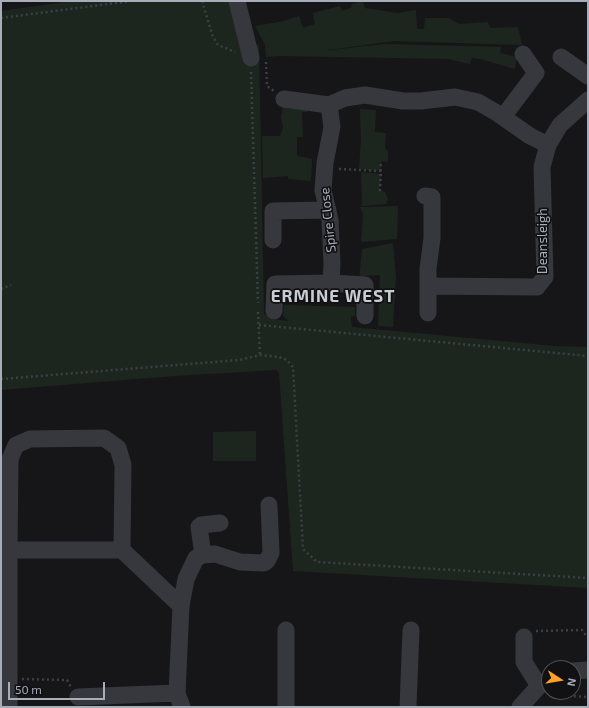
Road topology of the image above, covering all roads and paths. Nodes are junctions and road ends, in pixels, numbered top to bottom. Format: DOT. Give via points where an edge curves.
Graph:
graph roads {
  1 [pos="131,1"];
  2 [pos="202,1"];
  3 [pos="237,1"];
  4 [pos="1,18"];
  5 [pos="523,54"];
  6 [pos="560,57"];
  7 [pos="251,58"];
  8 [pos="588,76"];
  9 [pos="284,100"];
  10 [pos="588,100"];
  11 [pos="329,105"];
  12 [pos="503,117"];
  13 [pos="548,145"];
  14 [pos="381,161"];
  15 [pos="325,168"];
  16 [pos="431,197"];
  17 [pos="328,210"];
  18 [pos="273,240"];
  19 [pos="331,283"];
  20 [pos="11,285"];
  21 [pos="428,286"];
  22 [pos="1,289"];
  23 [pos="274,311"];
  24 [pos="428,313"];
  25 [pos="365,316"];
  26 [pos="259,325"];
  27 [pos="260,355"];
  28 [pos="588,356"];
  29 [pos="1,379"];
  30 [pos="269,505"];
  31 [pos="220,523"];
  32 [pos="9,550"];
  33 [pos="122,550"];
  34 [pos="200,557"];
  35 [pos="588,578"];
  36 [pos="181,606"];
  37 [pos="286,630"];
  38 [pos="411,630"];
  39 [pos="524,637"];
  40 [pos="588,638"];
  41 [pos="541,680"];
  42 [pos="541,686"];
  43 [pos="7,694"];
  44 [pos="78,697"];
  45 [pos="180,700"];
  46 [pos="286,707"];
  47 [pos="408,707"];
  48 [pos="520,707"];
  1 -- 4 [label="path"];
  2 -- 7 [label="path" via="218,45"];
  3 -- 7 [label="street"];
  5 -- 12 [label="street" via="536,73"];
  6 -- 8 [label="street"];
  7 -- 9 [label="path" via="266,62 267,86"];
  7 -- 26 [label="path"];
  9 -- 11 [label="street"];
  10 -- 13 [label="street, Deansleigh" via="560,125"];
  11 -- 12 [label="street" via="345,98 365,95 403,101 455,97 478,102"];
  11 -- 15 [label="street, Spire Close" via="332,127"];
  12 -- 13 [label="street"];
  13 -- 21 [label="street, Deansleigh" via="542,167 546,277 537,287"];
  14 -- 15 [label="path" via="381,168 381,176 380,190 381,171 374,171 367,171"];
  15 -- 17 [label="street, Spire Close" via="323,190"];
  16 -- 21 [label="street" via="432,238"];
  17 -- 18 [label="street" via="273,211"];
  17 -- 19 [label="street, Spire Close"];
  19 -- 23 [label="street" via="275,284"];
  19 -- 25 [label="street" via="365,285"];
  20 -- 22 [label="path"];
  21 -- 24 [label="street"];
  26 -- 27 [label="path"];
  26 -- 28 [label="path"];
  27 -- 29 [label="path" via="239,360"];
  27 -- 35 [label="path" via="287,360 293,368 303,549 317,562"];
  30 -- 34 [label="street" via="271,553 267,561 240,562 215,554"];
  31 -- 34 [label="street" via="201,524 199,527"];
  32 -- 33 [label="street"];
  32 -- 33 [label="street" via="10,459 16,445 30,440 104,438 118,448 123,465"];
  32 -- 43 [label="street"];
  33 -- 36 [label="street"];
  34 -- 36 [label="street" via="186,579"];
  36 -- 45 [label="street"];
  37 -- 46 [label="street"];
  38 -- 47 [label="street"];
  39 -- 40 [label="path" via="526,631 582,630"];
  39 -- 41 [label="street" via="524,662"];
  42 -- 48 [label="street"];
  43 -- 44 [label="path" via="67,680"];
  44 -- 45 [label="street"];
}
